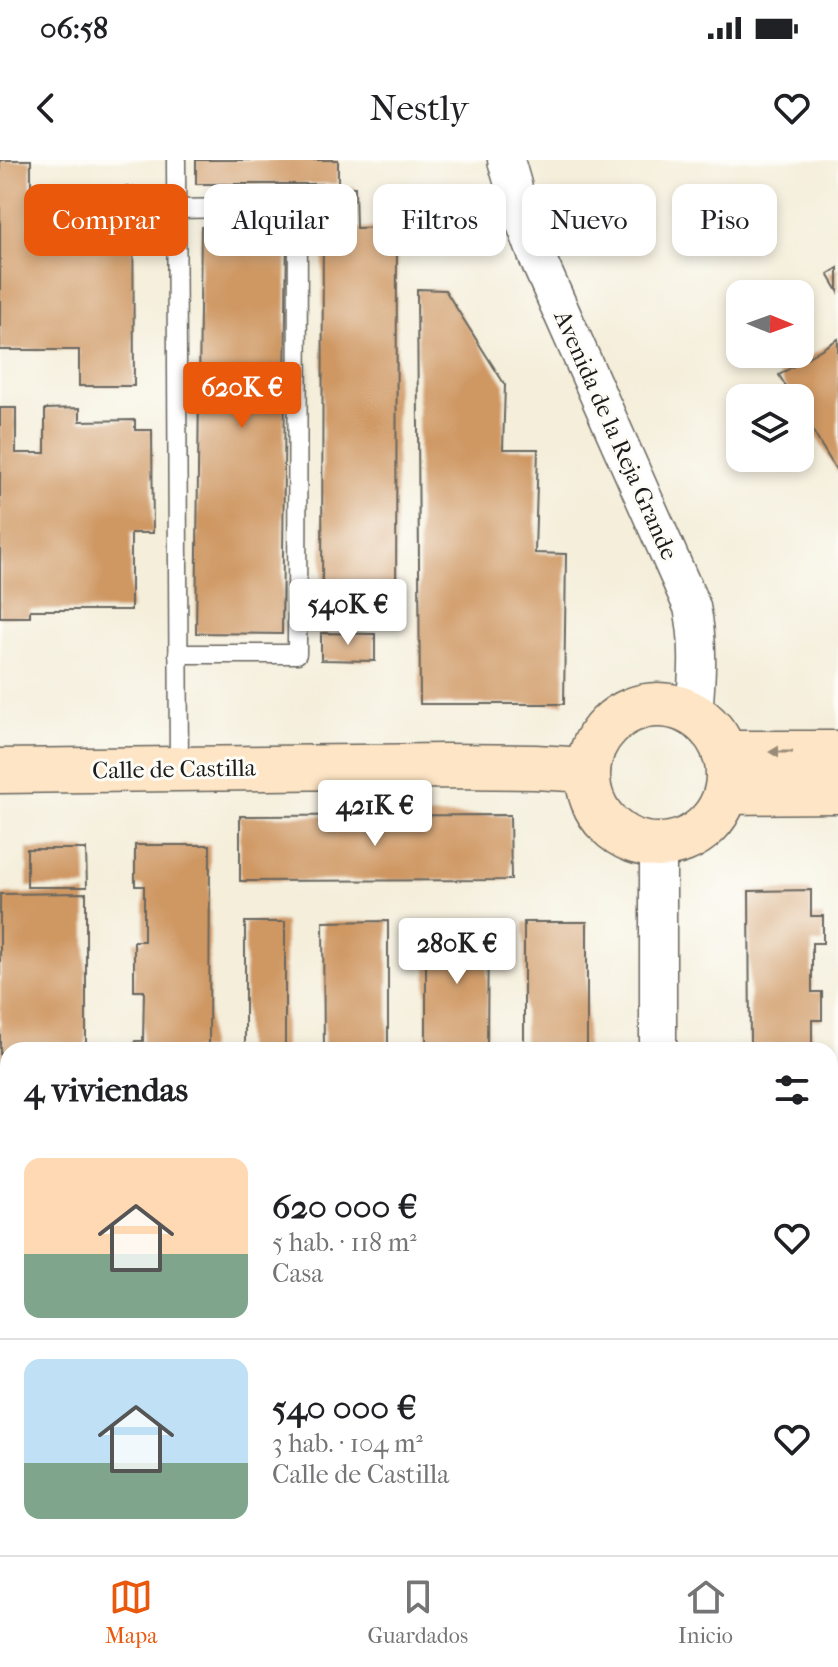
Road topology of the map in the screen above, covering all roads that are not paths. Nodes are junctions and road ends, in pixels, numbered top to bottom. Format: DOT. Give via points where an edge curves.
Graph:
graph roads {
  1 [pos="176,160"];
  2 [pos="506,160"];
  3 [pos="176,184"];
  4 [pos="188,209"];
  5 [pos="176,256"];
  6 [pos="178,654"];
  7 [pos="694,715"];
  8 [pos="838,753"];
  9 [pos="179,768"];
  10 [pos="588,770"];
  11 [pos="0,771"];
  12 [pos="726,772"];
  13 [pos="838,791"];
  14 [pos="658,846"];
  15 [pos="658,1042"];
  1 -- 3 [label="lane"];
  2 -- 7 [label="street, Avenida de la Reja Grande" via="537,257 692,607 699,659"];
  4 -- 6 [label="lane" via="298,207 297,654"];
  5 -- 6 [label="lane"];
  6 -- 9 [label="lane"];
  7 -- 10 [label="street" via="674,706 632,709 598,738"];
  7 -- 12 [label="street" via="711,728"];
  8 -- 12 [label="street, one-way"];
  9 -- 10 [label="street, Calle de Castilla"];
  9 -- 11 [label="street, Calle de Castilla"];
  10 -- 14 [label="street" via="589,789 602,819 630,840"];
  12 -- 13 [label="street"];
  12 -- 14 [label="street" via="718,814 705,829 688,840"];
  14 -- 15 [label="street"];
}
